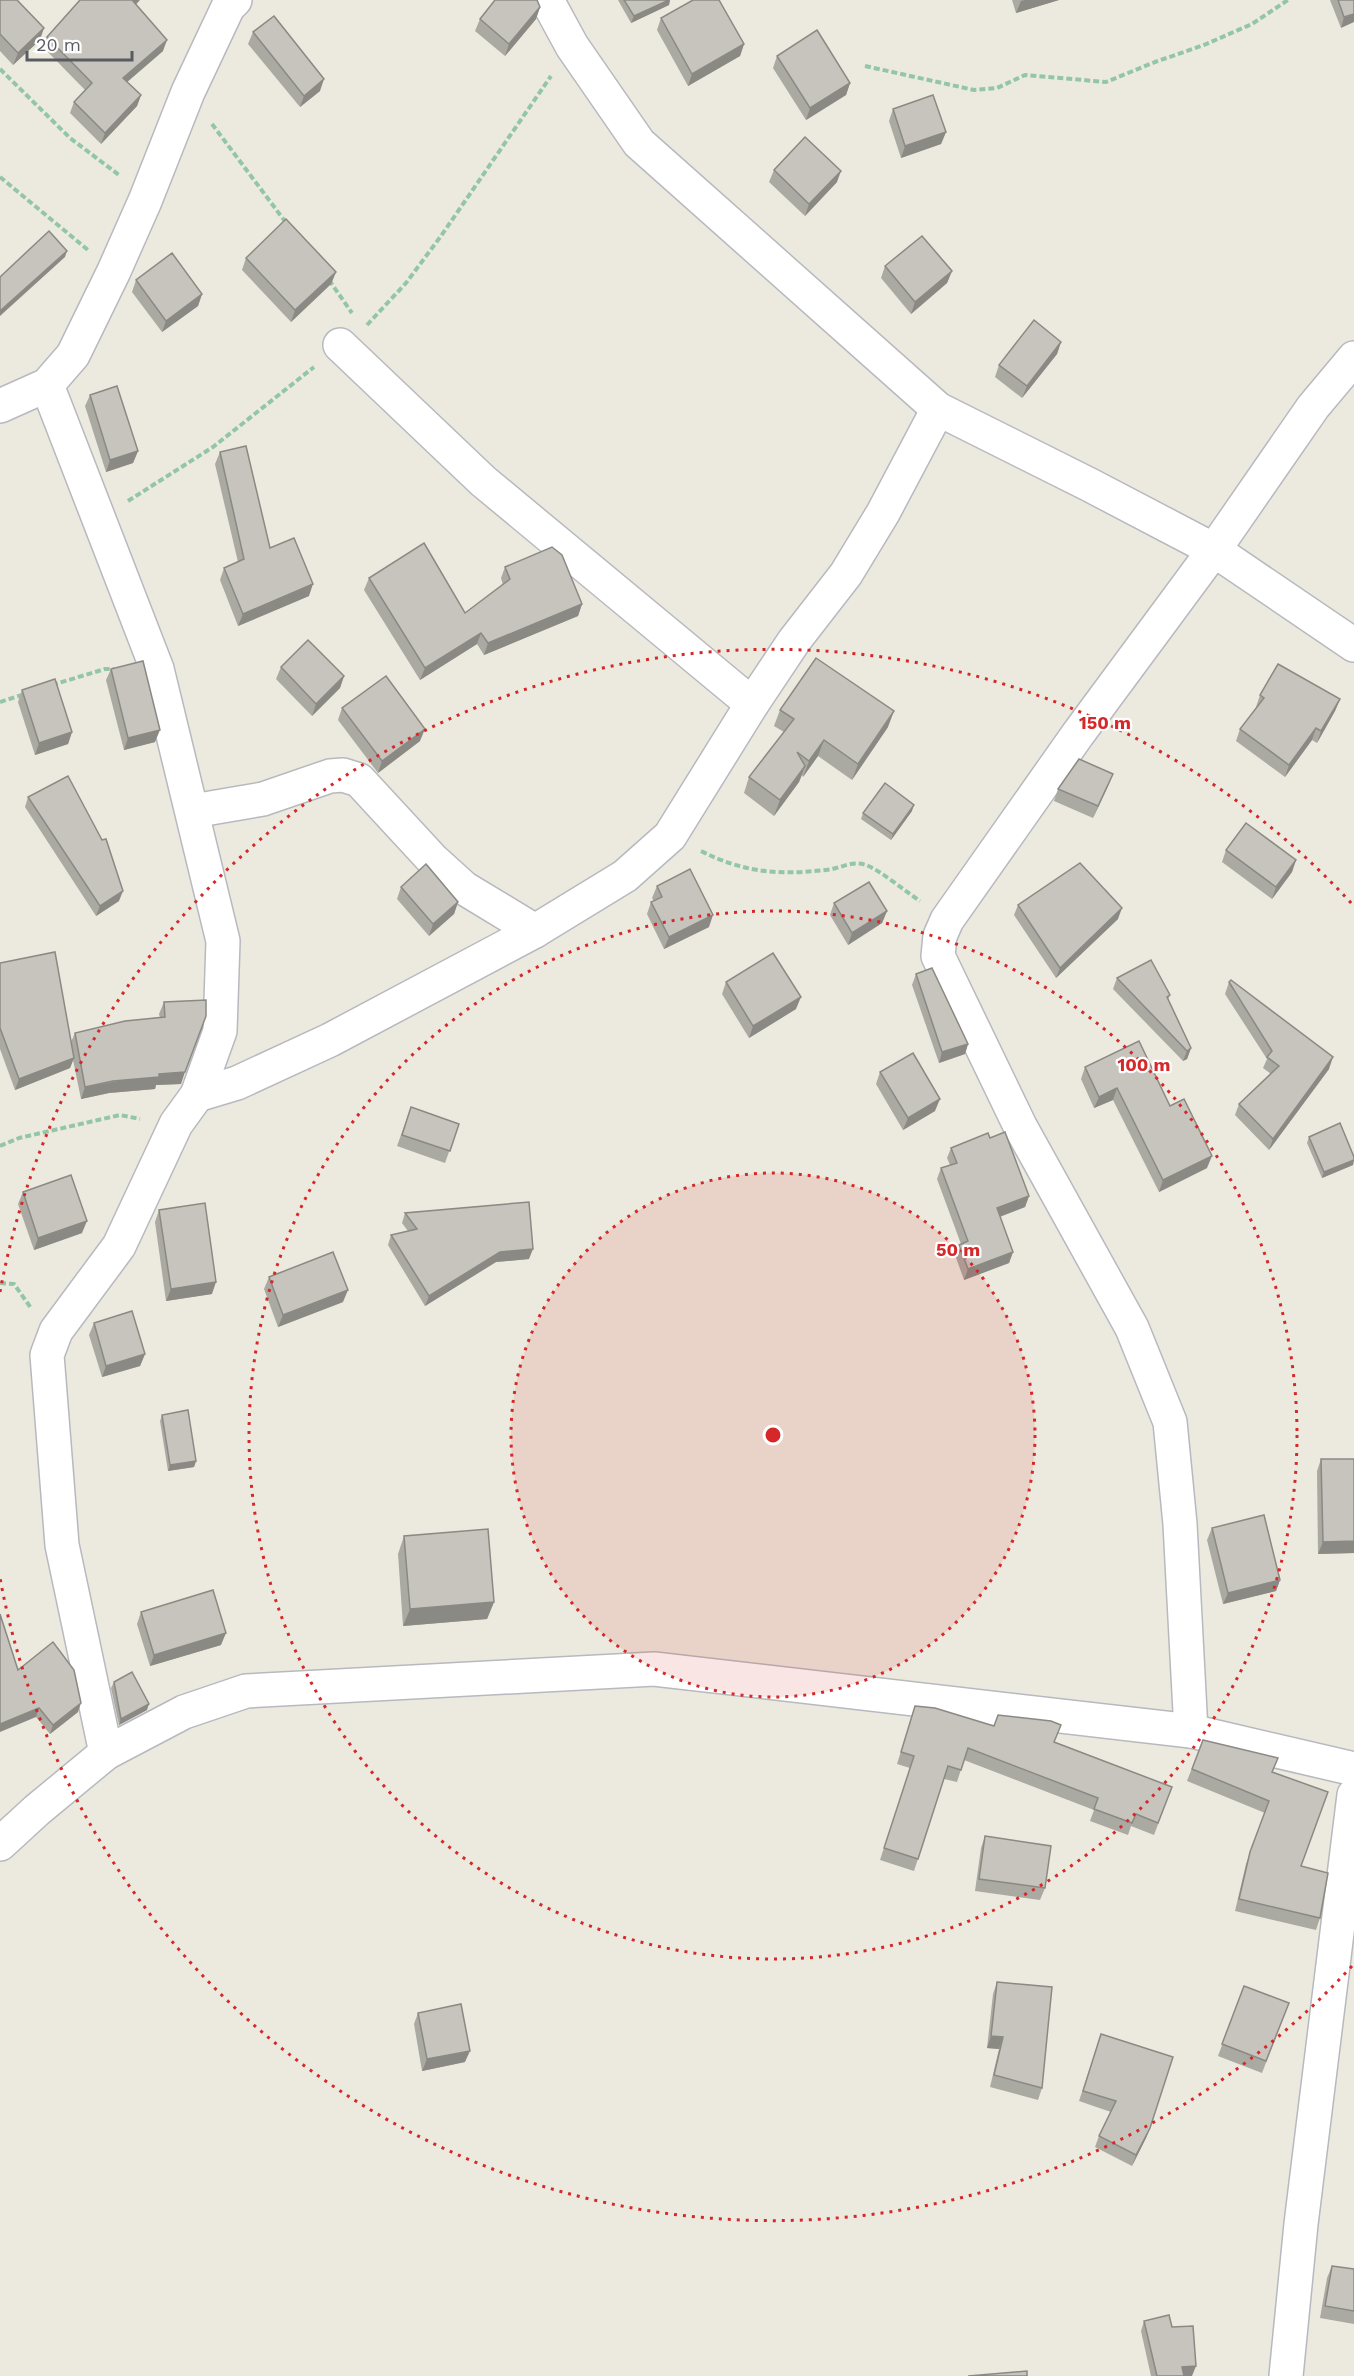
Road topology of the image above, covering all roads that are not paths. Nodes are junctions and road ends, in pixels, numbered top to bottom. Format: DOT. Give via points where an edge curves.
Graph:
graph roads {
  1 [pos="235,0"];
  2 [pos="547,0"];
  3 [pos="352,337"];
  4 [pos="1354,358"];
  5 [pos="47,385"];
  6 [pos="0,406"];
  7 [pos="938,409"];
  8 [pos="1214,550"];
  9 [pos="1354,645"];
  10 [pos="752,704"];
  11 [pos="193,812"];
  12 [pos="535,931"];
  13 [pos="197,1095"];
  14 [pos="1191,1731"];
  15 [pos="106,1753"];
  16 [pos="1354,1769"];
  17 [pos="1354,1795"];
  18 [pos="0,1844"];
  19 [pos="1286,2376"];
  1 -- 5 [label="street" via="228,7 188,92 150,190 73,355"];
  2 -- 7 [label="street" via="572,46 639,142"];
  3 -- 10 [label="street" via="483,481"];
  4 -- 8 [label="street" via="1312,407"];
  5 -- 6 [label="street"];
  5 -- 11 [label="street" via="157,669"];
  7 -- 8 [label="street"];
  7 -- 10 [label="street" via="846,574"];
  8 -- 9 [label="street"];
  8 -- 14 [label="street" via="947,920 938,956 1020,1126 1132,1328 1170,1422 1180,1524"];
  10 -- 12 [label="street" via="670,836 625,876"];
  11 -- 12 [label="street" via="263,799 330,776 359,780 432,860 464,888"];
  11 -- 13 [label="street" via="224,941 220,1031"];
  12 -- 13 [label="street" via="330,1040 237,1083"];
  13 -- 15 [label="street" via="176,1124 119,1246 56,1331 47,1355 62,1545"];
  14 -- 15 [label="street" via="654,1669 246,1691 184,1712"];
  14 -- 16 [label="street"];
  15 -- 18 [label="street"];
  17 -- 19 [label="street"];
}
